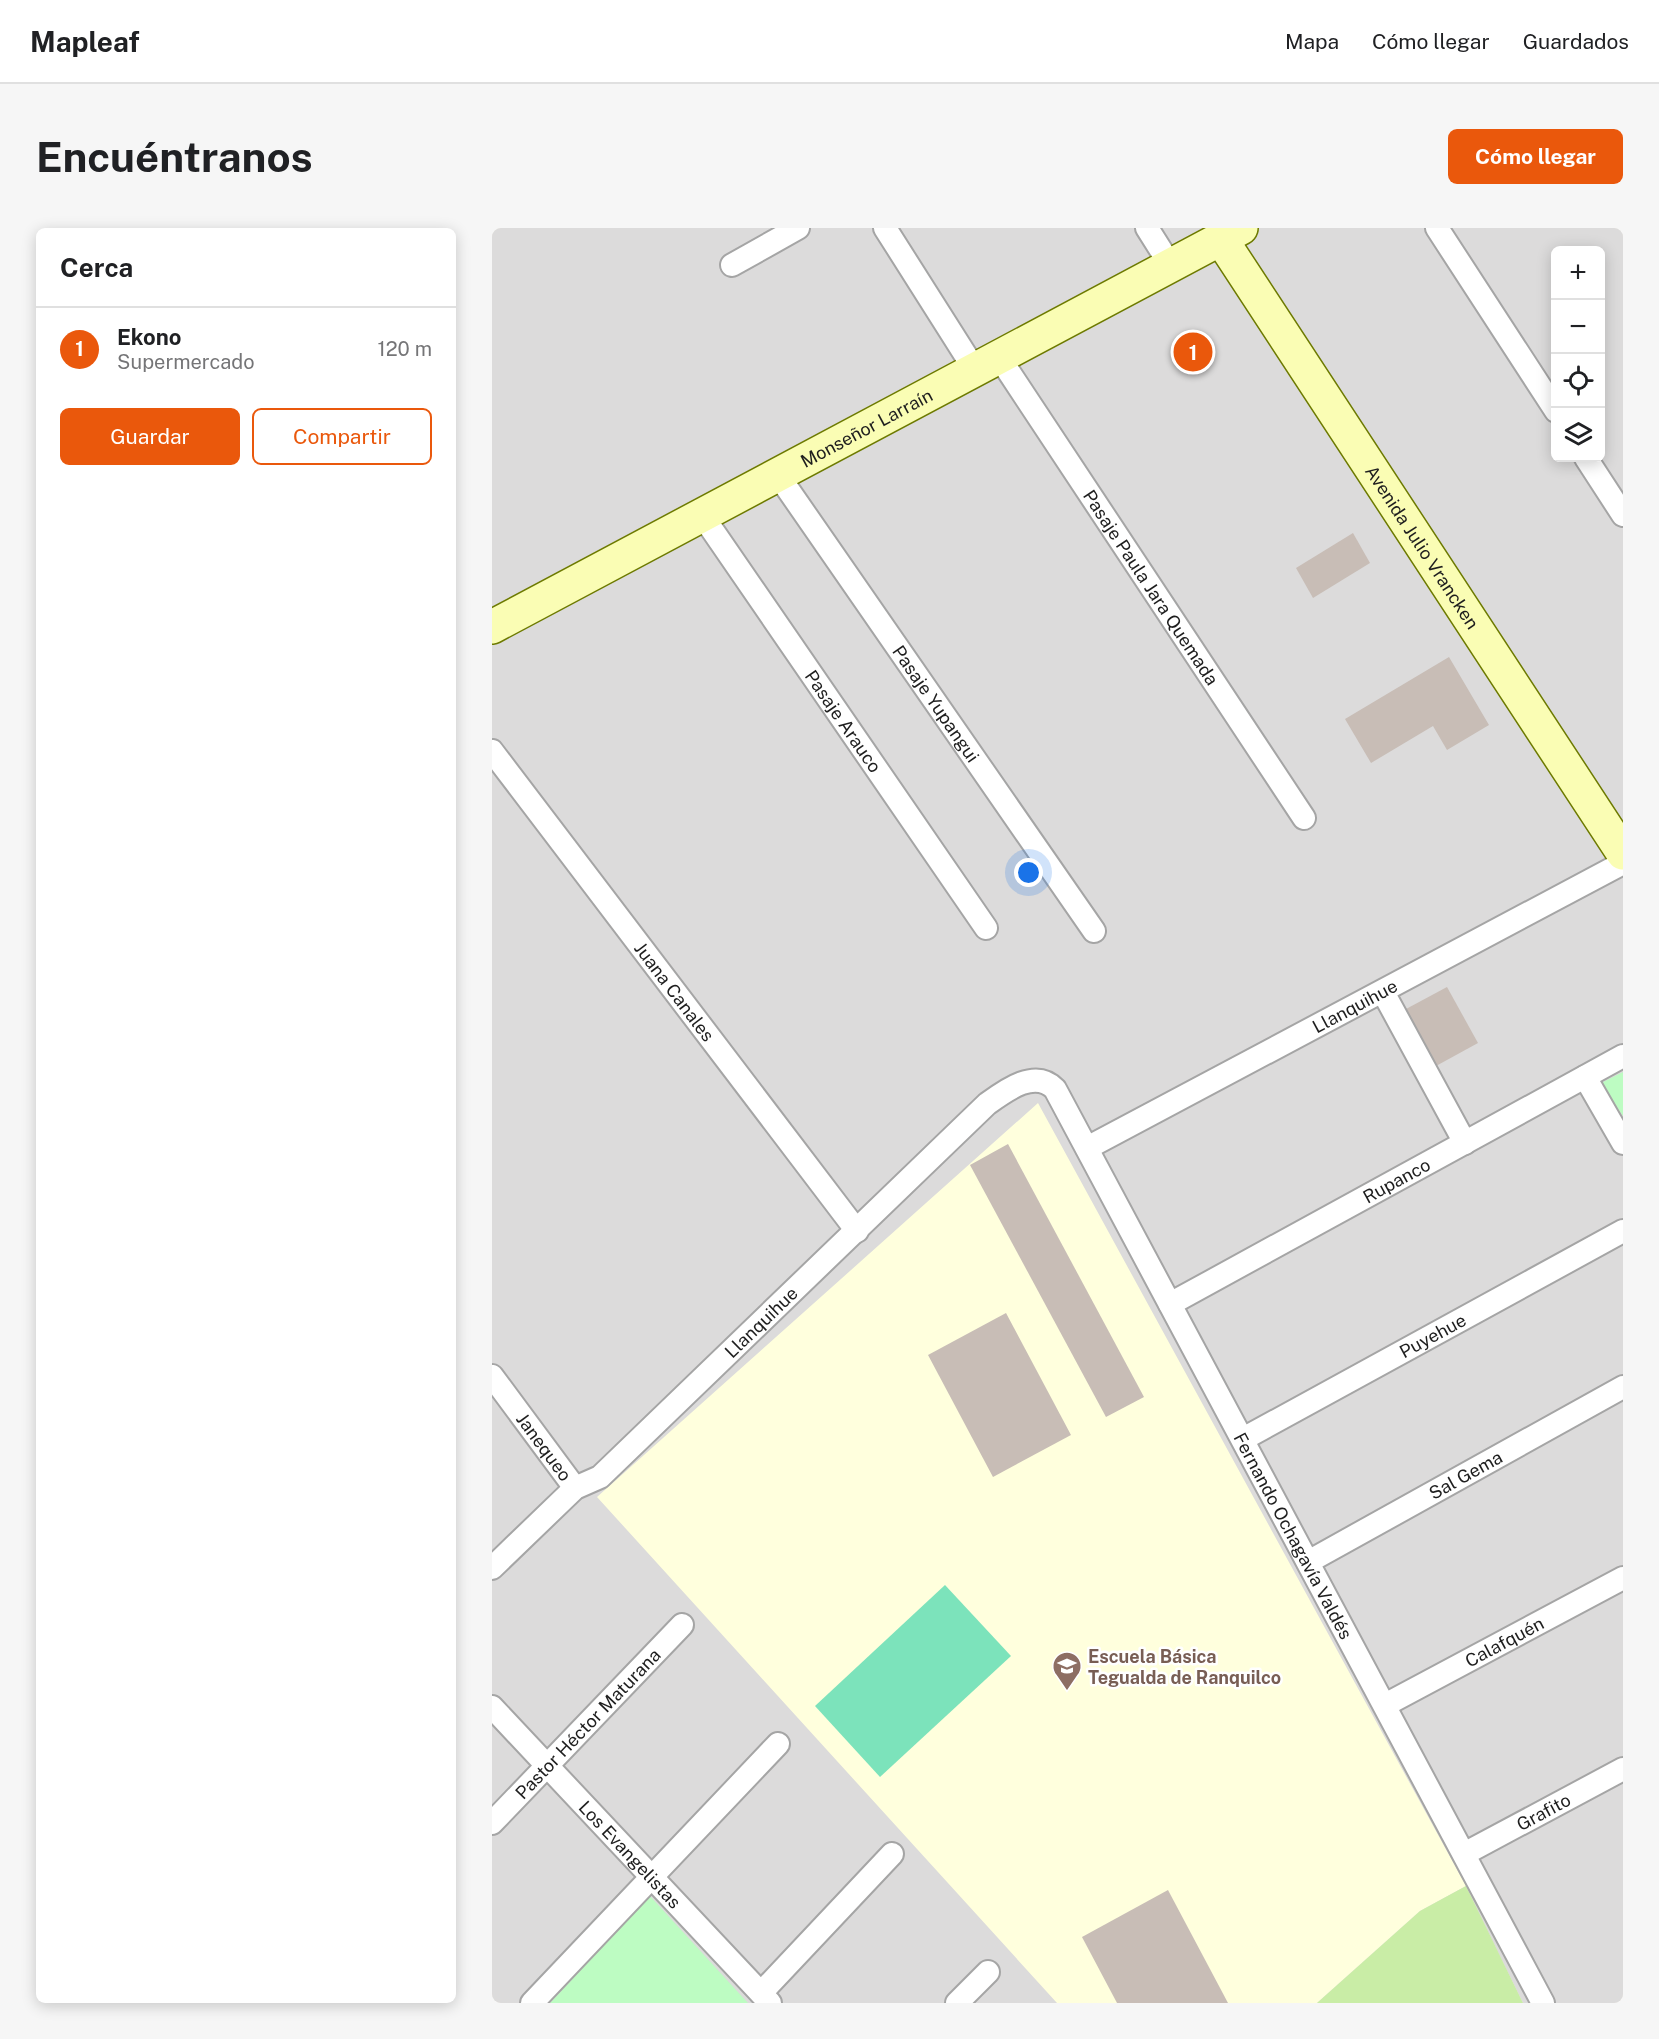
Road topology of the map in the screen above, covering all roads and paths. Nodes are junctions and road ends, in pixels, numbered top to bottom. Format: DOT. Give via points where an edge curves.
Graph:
graph roads {
  1 [pos="798,228"];
  2 [pos="885,228"];
  3 [pos="1147,228"];
  4 [pos="1437,228"];
  5 [pos="1231,233"];
  6 [pos="732,265"];
  7 [pos="1171,266"];
  8 [pos="987,364"];
  9 [pos="1554,408"];
  10 [pos="1589,462"];
  11 [pos="778,475"];
  12 [pos="702,515"];
  13 [pos="1623,515"];
  14 [pos="492,627"];
  15 [pos="492,751"];
  16 [pos="1304,818"];
  17 [pos="1623,853"];
  18 [pos="1623,863"];
  19 [pos="986,928"];
  20 [pos="1094,931"];
  21 [pos="1383,992"];
  22 [pos="1623,1056"];
  23 [pos="1585,1077"];
  24 [pos="1034,1080"];
  25 [pos="1465,1143"];
  26 [pos="1623,1143"];
  27 [pos="1087,1148"];
  28 [pos="857,1231"];
  29 [pos="1623,1231"];
  30 [pos="1170,1304"];
  31 [pos="492,1376"];
  32 [pos="1623,1387"];
  33 [pos="1243,1439"];
  34 [pos="575,1488"];
  35 [pos="1308,1562"];
  36 [pos="492,1568"];
  37 [pos="1623,1578"];
  38 [pos="682,1625"];
  39 [pos="1385,1705"];
  40 [pos="492,1707"];
  41 [pos="778,1744"];
  42 [pos="547,1766"];
  43 [pos="1623,1769"];
  44 [pos="492,1823"];
  45 [pos="892,1854"];
  46 [pos="1464,1854"];
  47 [pos="652,1877"];
  48 [pos="988,1972"];
  49 [pos="765,1998"];
  50 [pos="532,2003"];
  51 [pos="957,2003"];
  52 [pos="1543,2003"];
  1 -- 6 [label="street"];
  2 -- 8 [label="street, Pasaje Paula Jara Quemada"];
  3 -- 7 [label="street"];
  4 -- 9 [label="street"];
  5 -- 7 [label="street, Monseñor Larraín"];
  5 -- 17 [label="street, Avenida Julio Vrancken"];
  7 -- 8 [label="street, Monseñor Larraín"];
  8 -- 11 [label="street, Monseñor Larraín"];
  8 -- 16 [label="street, Pasaje Paula Jara Quemada"];
  10 -- 13 [label="street"];
  11 -- 12 [label="street, Monseñor Larraín"];
  11 -- 20 [label="street, Pasaje Yupangui"];
  12 -- 14 [label="street, Monseñor Larraín"];
  12 -- 19 [label="street, Pasaje Arauco"];
  15 -- 28 [label="street, Juana Canales"];
  18 -- 21 [label="street, Llanquihue"];
  21 -- 25 [label="street"];
  21 -- 27 [label="street, Llanquihue"];
  22 -- 23 [label="street, Rupanco"];
  23 -- 25 [label="street, Rupanco"];
  23 -- 26 [label="street"];
  24 -- 27 [label="street, Fernando Ochagavía Valdés" via="1046,1081 1055,1089"];
  24 -- 28 [label="street, Llanquihue" via="987,1104"];
  25 -- 30 [label="street, Rupanco"];
  27 -- 30 [label="street, Fernando Ochagavía Valdés"];
  28 -- 34 [label="street, Llanquihue" via="600,1477"];
  29 -- 33 [label="street, Puyehue"];
  30 -- 33 [label="street, Fernando Ochagavía Valdés"];
  31 -- 34 [label="street, Janequeo"];
  32 -- 35 [label="street, Sal Gema"];
  33 -- 35 [label="street, Fernando Ochagavía Valdés"];
  34 -- 36 [label="street, Llanquihue"];
  35 -- 39 [label="street, Fernando Ochagavía Valdés"];
  37 -- 39 [label="street, Calafquén"];
  38 -- 42 [label="street, Pastor Héctor Maturana"];
  39 -- 46 [label="street, Fernando Ochagavía Valdés"];
  40 -- 42 [label="street, Los Evangelistas"];
  41 -- 47 [label="street"];
  42 -- 44 [label="street, Pastor Héctor Maturana"];
  42 -- 47 [label="street, Los Evangelistas"];
  43 -- 46 [label="street, Grafito"];
  45 -- 49 [label="street"];
  46 -- 52 [label="street, Fernando Ochagavía Valdés"];
  47 -- 49 [label="street, Los Evangelistas"];
  47 -- 50 [label="street"];
  48 -- 51 [label="street"];
}
